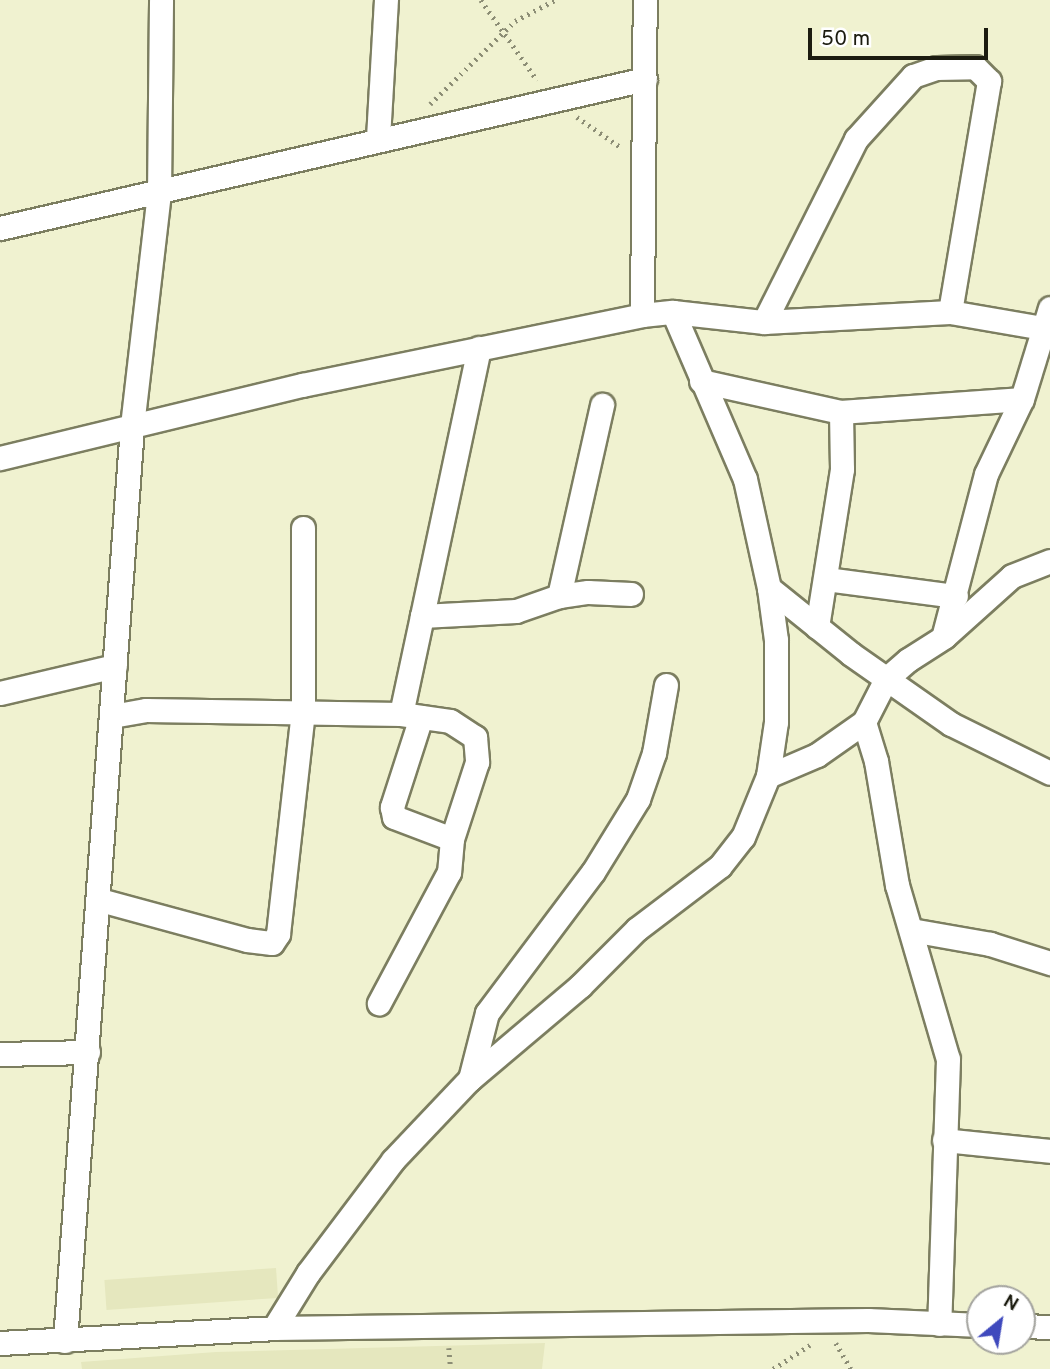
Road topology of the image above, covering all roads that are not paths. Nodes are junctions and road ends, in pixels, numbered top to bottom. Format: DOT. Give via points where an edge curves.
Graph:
graph roads {
  1 [pos="161,0"];
  2 [pos="386,0"];
  3 [pos="645,0"];
  4 [pos="645,79"];
  5 [pos="378,138"];
  6 [pos="159,194"];
  7 [pos="0,228"];
  8 [pos="673,312"];
  9 [pos="950,312"];
  10 [pos="642,315"];
  11 [pos="1046,318"];
  12 [pos="764,322"];
  13 [pos="479,348"];
  14 [pos="701,381"];
  15 [pos="1022,399"];
  16 [pos="603,405"];
  17 [pos="841,412"];
  18 [pos="132,426"];
  19 [pos="0,458"];
  20 [pos="303,528"];
  21 [pos="1050,561"];
  22 [pos="826,579"];
  23 [pos="769,588"];
  24 [pos="631,594"];
  25 [pos="559,596"];
  26 [pos="956,596"];
  27 [pos="422,616"];
  28 [pos="817,626"];
  29 [pos="944,637"];
  30 [pos="116,666"];
  31 [pos="886,679"];
  32 [pos="666,685"];
  33 [pos="0,693"];
  34 [pos="303,712"];
  35 [pos="411,715"];
  36 [pos="112,716"];
  37 [pos="864,722"];
  38 [pos="1050,773"];
  39 [pos="768,776"];
  40 [pos="452,839"];
  41 [pos="100,900"];
  42 [pos="911,930"];
  43 [pos="1050,963"];
  44 [pos="379,1003"];
  45 [pos="88,1052"];
  46 [pos="0,1054"];
  47 [pos="470,1079"];
  48 [pos="944,1140"];
  49 [pos="1050,1151"];
  50 [pos="939,1324"];
  51 [pos="966,1325"];
  52 [pos="274,1328"];
  53 [pos="65,1341"];
  54 [pos="0,1343"];
  1 -- 6 [label="street"];
  2 -- 5 [label="street"];
  3 -- 4 [label="street"];
  4 -- 5 [label="street"];
  4 -- 10 [label="street"];
  5 -- 6 [label="street"];
  6 -- 7 [label="street"];
  6 -- 18 [label="street"];
  8 -- 10 [label="street"];
  8 -- 12 [label="street"];
  8 -- 14 [label="street"];
  9 -- 11 [label="street"];
  9 -- 12 [label="street"];
  9 -- 12 [label="street" via="989,81 975,67 936,68 914,76 856,139"];
  10 -- 13 [label="street"];
  11 -- 15 [label="street"];
  13 -- 18 [label="street"];
  13 -- 27 [label="street"];
  14 -- 17 [label="street"];
  14 -- 23 [label="street" via="746,479"];
  15 -- 17 [label="street"];
  15 -- 26 [label="street" via="986,474"];
  16 -- 25 [label="street"];
  17 -- 22 [label="street" via="842,469"];
  18 -- 19 [label="street"];
  18 -- 30 [label="street"];
  20 -- 34 [label="street"];
  21 -- 29 [label="street" via="1012,576"];
  22 -- 26 [label="street"];
  22 -- 28 [label="street"];
  23 -- 28 [label="street"];
  23 -- 39 [label="street" via="776,640 776,722"];
  24 -- 25 [label="street"];
  25 -- 27 [label="street" via="516,611"];
  26 -- 29 [label="street"];
  27 -- 35 [label="street"];
  28 -- 31 [label="street"];
  29 -- 31 [label="street"];
  30 -- 33 [label="street"];
  30 -- 36 [label="street"];
  31 -- 37 [label="street"];
  31 -- 38 [label="street" via="951,724"];
  32 -- 47 [label="street" via="654,753 638,799 593,872 487,1013"];
  34 -- 35 [label="street"];
  34 -- 36 [label="street" via="146,710"];
  34 -- 41 [label="street" via="278,934 272,943"];
  35 -- 40 [label="street" via="394,817"];
  35 -- 40 [label="street" via="450,721 475,737 477,762"];
  36 -- 41 [label="street"];
  37 -- 39 [label="street" via="817,755"];
  37 -- 42 [label="street" via="876,761 885,832"];
  39 -- 47 [label="street" via="743,837 720,866 636,929 580,986"];
  40 -- 44 [label="street" via="449,872"];
  41 -- 45 [label="street"];
  42 -- 43 [label="street" via="990,944"];
  42 -- 48 [label="street" via="948,1059"];
  45 -- 46 [label="street"];
  45 -- 53 [label="street"];
  47 -- 52 [label="street" via="393,1160 315,1263"];
  48 -- 49 [label="street"];
  48 -- 50 [label="street"];
  50 -- 51 [label="street"];
  50 -- 52 [label="street" via="868,1320"];
  52 -- 53 [label="street"];
  53 -- 54 [label="street"];
}
